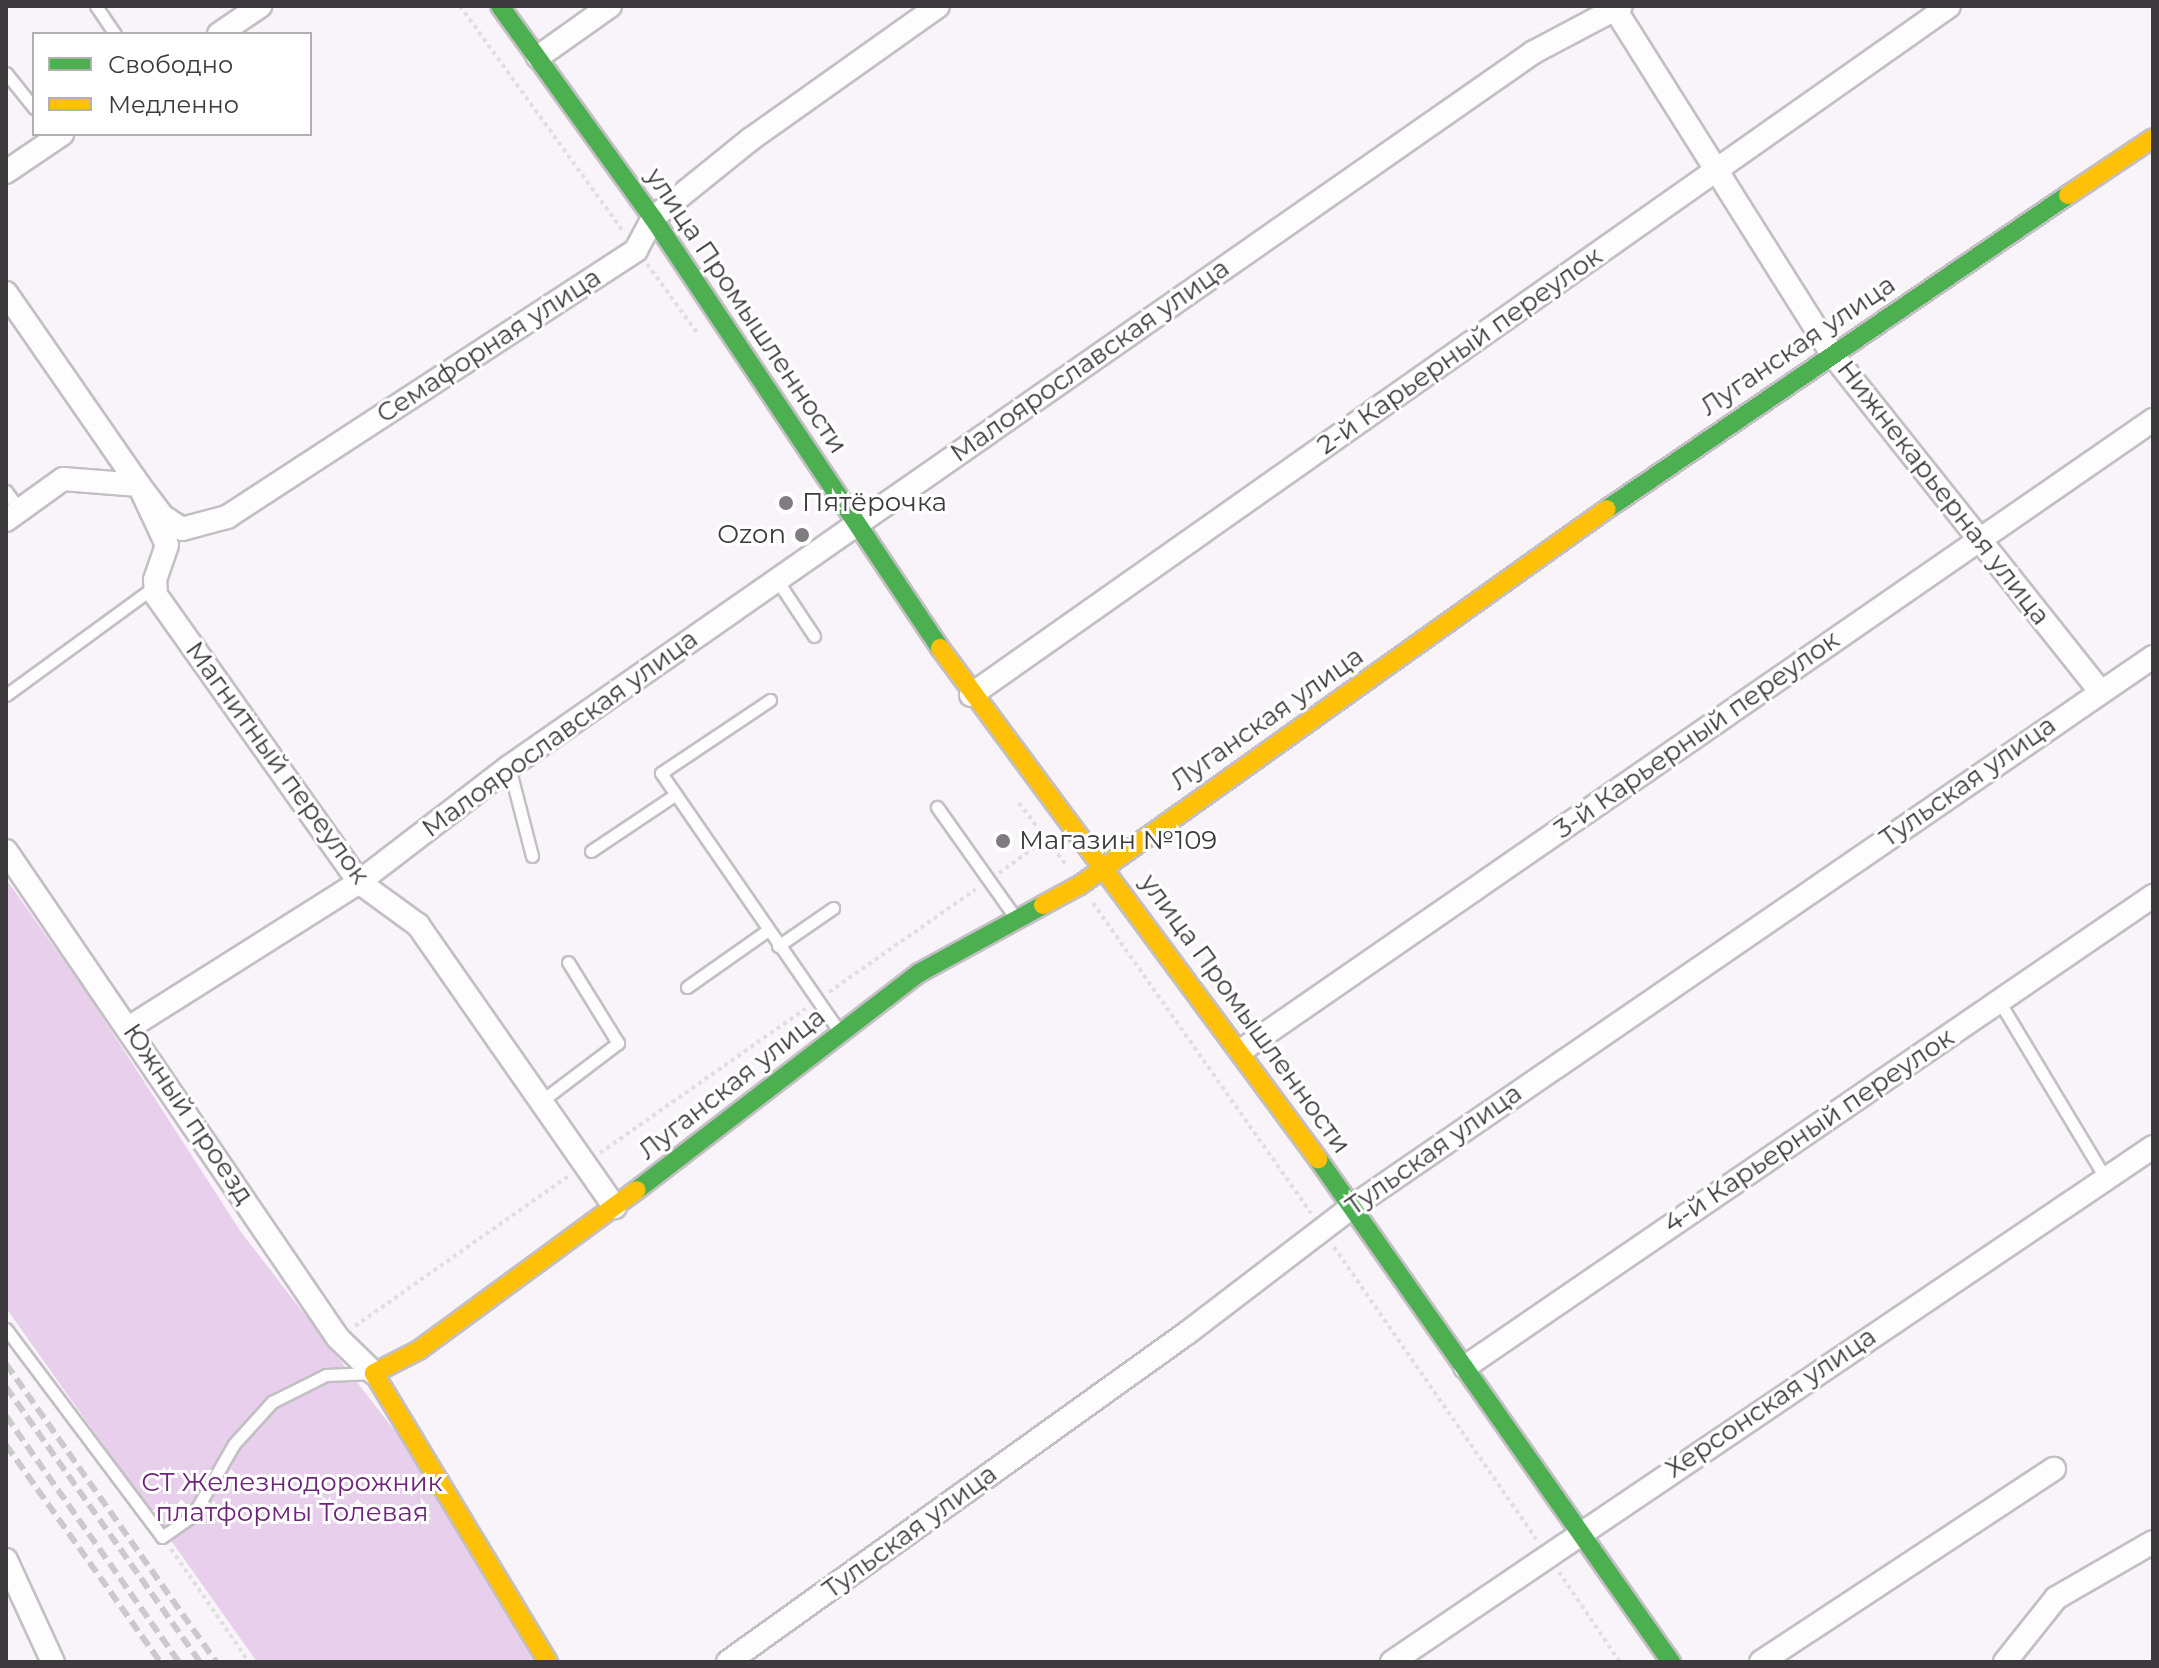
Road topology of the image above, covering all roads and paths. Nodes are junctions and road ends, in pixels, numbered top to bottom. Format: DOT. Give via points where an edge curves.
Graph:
graph roads {
  1 [pos="96,6"];
  2 [pos="260,6"];
  3 [pos="460,6"];
  4 [pos="500,6"];
  5 [pos="610,6"];
  6 [pos="938,6"];
  7 [pos="1949,6"];
  8 [pos="1617,7"];
  9 [pos="114,32"];
  10 [pos="222,32"];
  11 [pos="538,57"];
  12 [pos="6,73"];
  13 [pos="32,106"];
  14 [pos="56,136"];
  15 [pos="2153,138"];
  16 [pos="1717,170"];
  17 [pos="6,172"];
  18 [pos="653,218"];
  19 [pos="636,250"];
  20 [pos="6,293"];
  21 [pos="12,319"];
  22 [pos="702,340"];
  23 [pos="1832,354"];
  24 [pos="2153,420"];
  25 [pos="139,485"];
  26 [pos="6,491"];
  27 [pos="13,515"];
  28 [pos="857,523"];
  29 [pos="1980,540"];
  30 [pos="777,580"];
  31 [pos="154,587"];
  32 [pos="814,636"];
  33 [pos="2153,657"];
  34 [pos="2100,691"];
  35 [pos="6,695"];
  36 [pos="971,695"];
  37 [pos="770,700"];
  38 [pos="509,767"];
  39 [pos="676,794"];
  40 [pos="1012,794"];
  41 [pos="937,807"];
  42 [pos="1046,839"];
  43 [pos="6,851"];
  44 [pos="591,851"];
  45 [pos="532,856"];
  46 [pos="1105,867"];
  47 [pos="989,880"];
  48 [pos="359,882"];
  49 [pos="1080,885"];
  50 [pos="2153,896"];
  51 [pos="833,908"];
  52 [pos="1017,920"];
  53 [pos="768,930"];
  54 [pos="778,946"];
  55 [pos="568,962"];
  56 [pos="687,987"];
  57 [pos="816,1001"];
  58 [pos="1999,1001"];
  59 [pos="130,1027"];
  60 [pos="840,1033"];
  61 [pos="1242,1050"];
  62 [pos="544,1099"];
  63 [pos="2153,1147"];
  64 [pos="586,1163"];
  65 [pos="2106,1179"];
  66 [pos="615,1207"];
  67 [pos="1352,1207"];
  68 [pos="1322,1229"];
  69 [pos="6,1329"];
  70 [pos="338,1338"];
  71 [pos="1465,1367"];
  72 [pos="374,1373"];
  73 [pos="2054,1469"];
  74 [pos="1579,1531"];
  75 [pos="162,1537"];
  76 [pos="2153,1542"];
  77 [pos="1547,1554"];
  78 [pos="6,1560"];
  79 [pos="53,1662"];
  80 [pos="249,1662"];
  81 [pos="548,1662"];
  82 [pos="728,1662"];
  83 [pos="1392,1662"];
  84 [pos="1620,1662"];
  85 [pos="1671,1662"];
  86 [pos="1761,1662"];
  87 [pos="2005,1662"];
  1 -- 9 [label="lane"];
  2 -- 10 [label="street"];
  3 -- 19 [label="path"];
  4 -- 11 [label="street, улица Промышленности"];
  5 -- 11 [label="street"];
  6 -- 18 [label="street, Семафорная улица" via="751,139"];
  7 -- 16 [label="street, 2-й Карьерный переулок"];
  8 -- 16 [label="street, Нижнекарьерная улица"];
  8 -- 28 [label="street, Малоярославская улица" via="1534,52"];
  11 -- 18 [label="street, улица Промышленности"];
  12 -- 13 [label="lane"];
  14 -- 17 [label="street"];
  15 -- 23 [label="street, Луганская улица"];
  16 -- 23 [label="street, Нижнекарьерная улица"];
  16 -- 36 [label="street, 2-й Карьерный переулок"];
  18 -- 19 [label="street, Семафорная улица"];
  18 -- 28 [label="street, улица Промышленности"];
  19 -- 22 [label="path"];
  19 -- 25 [label="street, Семафорная улица" via="227,517 182,529 162,516"];
  20 -- 21 [label="street"];
  21 -- 25 [label="street"];
  23 -- 29 [label="street, Нижнекарьерная улица"];
  23 -- 46 [label="street, Луганская улица"];
  24 -- 29 [label="street, 3-й Карьерный переулок"];
  25 -- 27 [label="street" via="63,479"];
  25 -- 31 [label="street" via="167,545"];
  26 -- 27 [label="lane"];
  28 -- 30 [label="street, Малоярославская улица"];
  28 -- 36 [label="street, улица Промышленности"];
  29 -- 34 [label="street, Нижнекарьерная улица"];
  29 -- 61 [label="street, 3-й Карьерный переулок"];
  30 -- 32 [label="lane"];
  30 -- 38 [label="street, Малоярославская улица"];
  31 -- 35 [label="lane"];
  31 -- 48 [label="street, Магнитный переулок"];
  33 -- 34 [label="street, Тульская улица"];
  34 -- 67 [label="street, Тульская улица"];
  36 -- 46 [label="street, улица Промышленности"];
  37 -- 39 [label="lane" via="661,773"];
  38 -- 45 [label="lane"];
  38 -- 48 [label="street, Малоярославская улица"];
  39 -- 44 [label="lane"];
  39 -- 53 [label="lane"];
  40 -- 42 [label="path"];
  41 -- 47 [label="lane"];
  42 -- 47 [label="path"];
  42 -- 49 [label="path"];
  43 -- 59 [label="street, Южный проезд"];
  46 -- 49 [label="street, Луганская улица"];
  46 -- 61 [label="street, улица Промышленности"];
  47 -- 52 [label="lane"];
  47 -- 57 [label="path"];
  48 -- 59 [label="street, Малоярославская улица"];
  48 -- 62 [label="street, Магнитный переулок" via="418,925"];
  49 -- 52 [label="street, Луганская улица"];
  49 -- 68 [label="path"];
  50 -- 58 [label="street, 4-й Карьерный переулок"];
  51 -- 54 [label="lane"];
  52 -- 60 [label="street, Луганская улица" via="919,973"];
  53 -- 54 [label="lane"];
  53 -- 56 [label="lane"];
  54 -- 57 [label="lane"];
  55 -- 62 [label="lane" via="618,1043"];
  57 -- 60 [label="lane"];
  57 -- 64 [label="path"];
  58 -- 65 [label="lane"];
  58 -- 71 [label="street, 4-й Карьерный переулок"];
  59 -- 70 [label="street, Южный проезд"];
  60 -- 66 [label="street, Луганская улица"];
  61 -- 67 [label="street, улица Промышленности"];
  62 -- 64 [label="street, Магнитный переулок"];
  63 -- 65 [label="street, Херсонская улица"];
  64 -- 66 [label="street, Магнитный переулок"];
  64 -- 70 [label="path"];
  65 -- 74 [label="street, Херсонская улица"];
  66 -- 72 [label="street, Луганская улица" via="419,1350"];
  67 -- 68 [label="street, Тульская улица"];
  67 -- 71 [label="street, улица Промышленности"];
  68 -- 77 [label="path"];
  68 -- 82 [label="street, Тульская улица" via="1187,1333"];
  69 -- 75 [label="lane"];
  70 -- 72 [label="street, Южный проезд"];
  71 -- 74 [label="street, улица Промышленности"];
  72 -- 75 [label="lane" via="326,1375 272,1402 234,1444 193,1515"];
  72 -- 81 [label="street, Южный проезд"];
  73 -- 86 [label="street"];
  74 -- 77 [label="street, Херсонская улица"];
  74 -- 85 [label="street, улица Промышленности"];
  75 -- 80 [label="path"];
  76 -- 87 [label="street" via="2056,1598"];
  77 -- 83 [label="street, Херсонская улица"];
  77 -- 84 [label="path"];
  78 -- 79 [label="street"];
}
